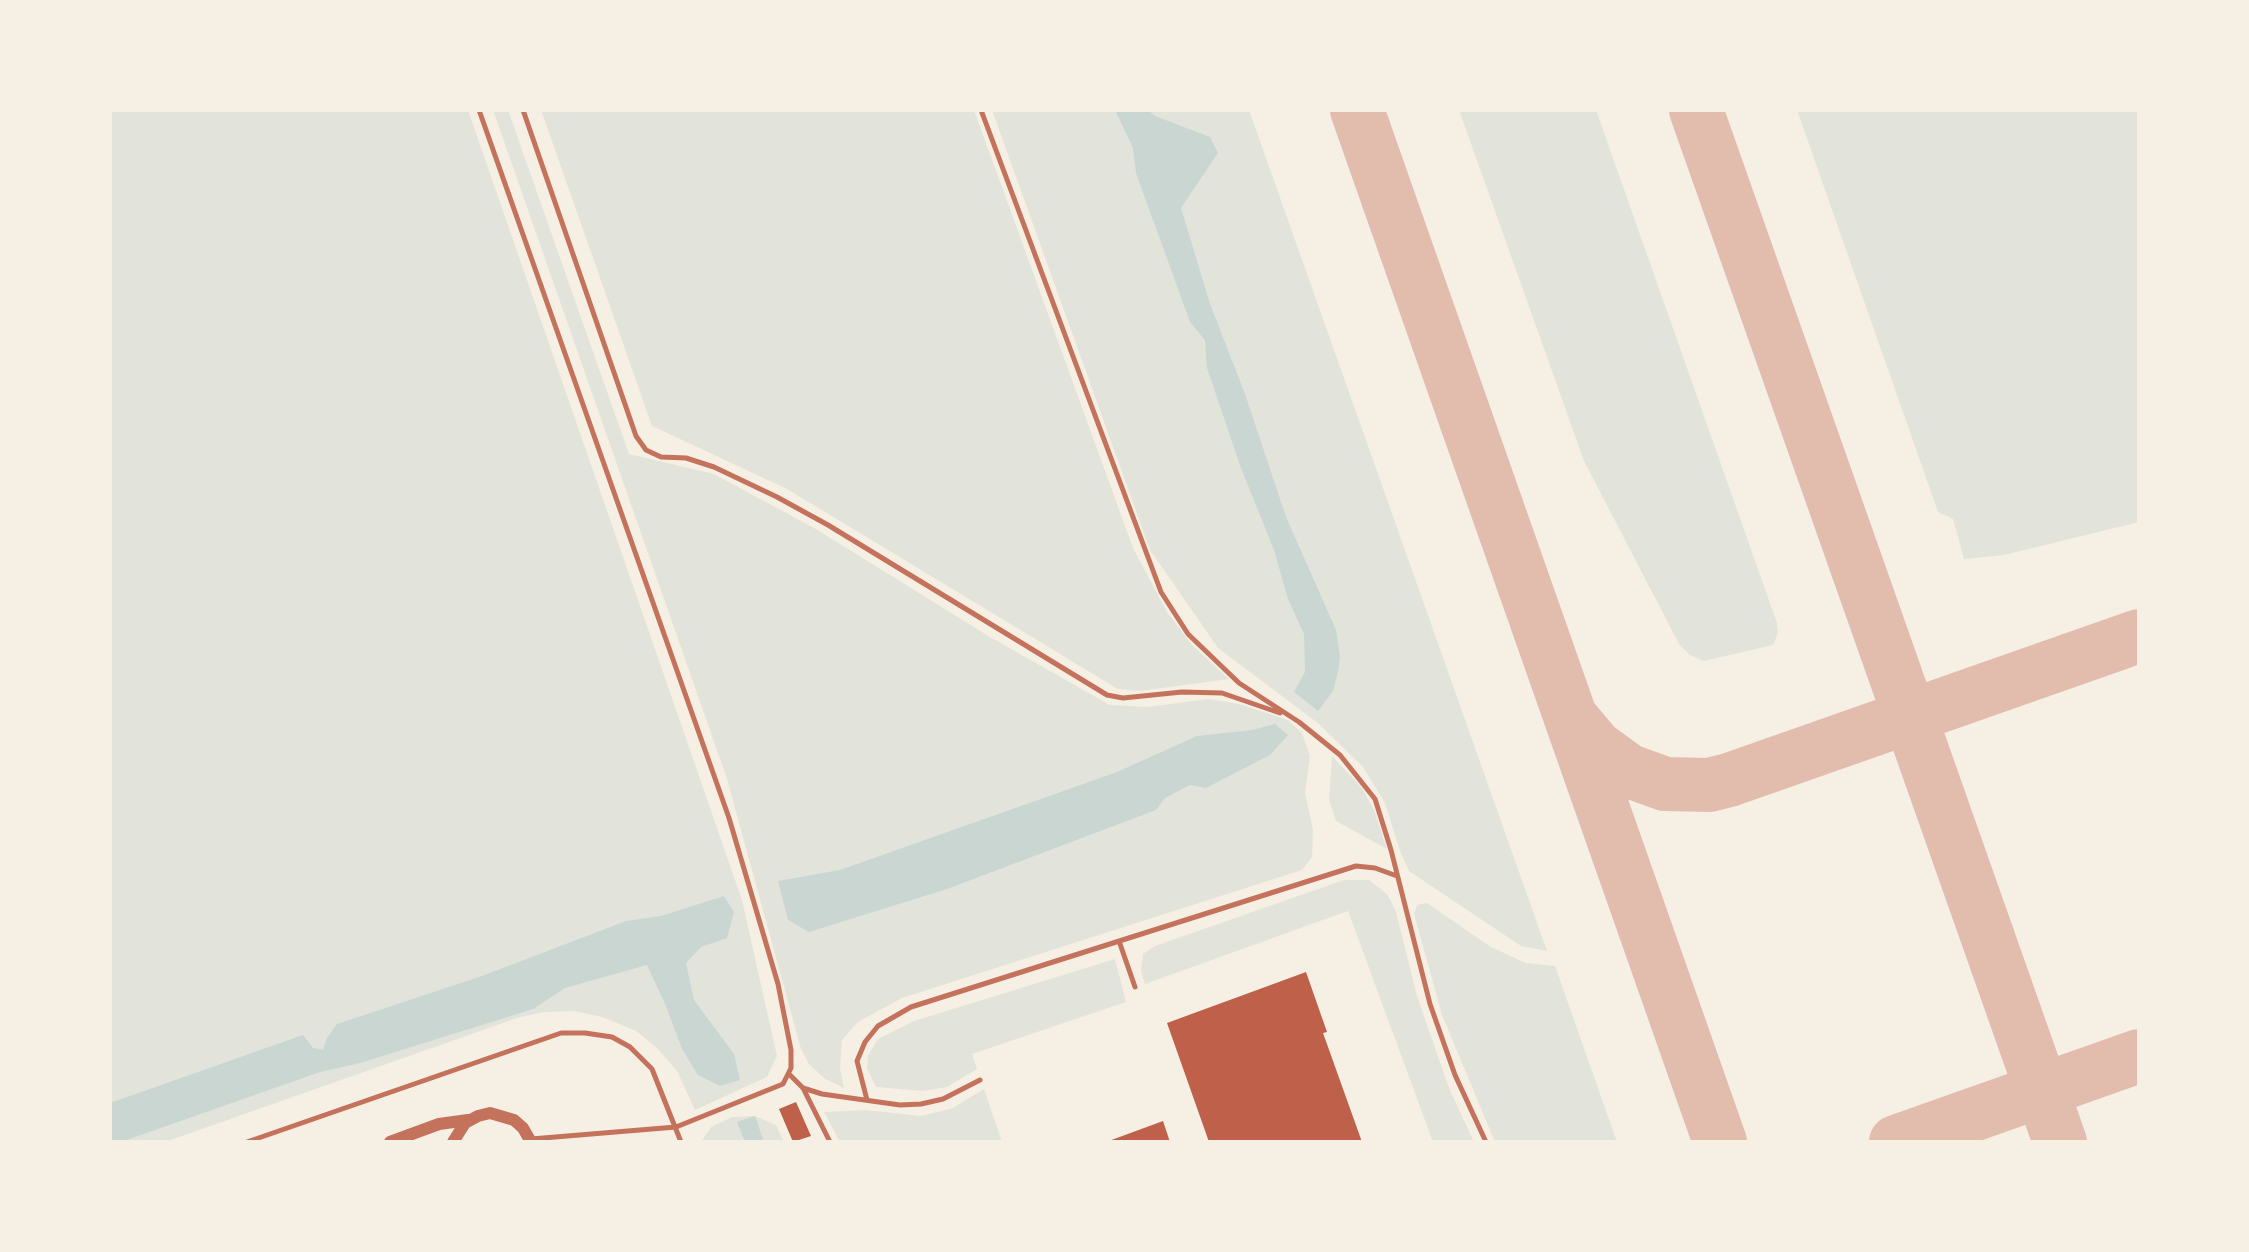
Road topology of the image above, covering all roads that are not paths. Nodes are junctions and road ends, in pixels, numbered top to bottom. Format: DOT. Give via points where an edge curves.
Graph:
graph roads {
  1 [pos="479,110"];
  2 [pos="523,110"];
  3 [pos="981,110"];
  4 [pos="1299,722"];
  5 [pos="1397,876"];
  6 [pos="1119,941"];
  7 [pos="1135,987"];
  8 [pos="790,1075"];
  9 [pos="980,1080"];
  10 [pos="803,1088"];
  11 [pos="867,1100"];
  12 [pos="471,1119"];
  13 [pos="676,1127"];
  14 [pos="530,1140"];
  15 [pos="247,1142"];
  16 [pos="390,1142"];
  17 [pos="453,1142"];
  18 [pos="681,1142"];
  19 [pos="830,1142"];
  20 [pos="1486,1142"];
  1 -- 8 [label="lane" via="737,844 778,984 791,1050"];
  2 -- 4 [label="lane" via="636,436 646,450 714,467 777,497 1107,695 1222,693"];
  3 -- 4 [label="lane" via="1161,592 1188,634 1239,683"];
  4 -- 5 [label="lane" via="1340,755 1375,799"];
  5 -- 6 [label="lane" via="1356,866"];
  5 -- 20 [label="lane" via="1430,1004"];
  6 -- 7 [label="lane"];
  6 -- 11 [label="lane" via="911,1007 878,1026 857,1061"];
  8 -- 10 [label="lane"];
  8 -- 13 [label="lane" via="783,1084"];
  9 -- 11 [label="lane" via="921,1104"];
  10 -- 11 [label="lane"];
  10 -- 19 [label="lane"];
  12 -- 14 [label="street" via="505,1115"];
  12 -- 16 [label="street"];
  12 -- 17 [label="street"];
  13 -- 14 [label="lane"];
  13 -- 15 [label="lane" via="652,1069 630,1047 612,1037 561,1033"];
  13 -- 18 [label="lane"];
}
